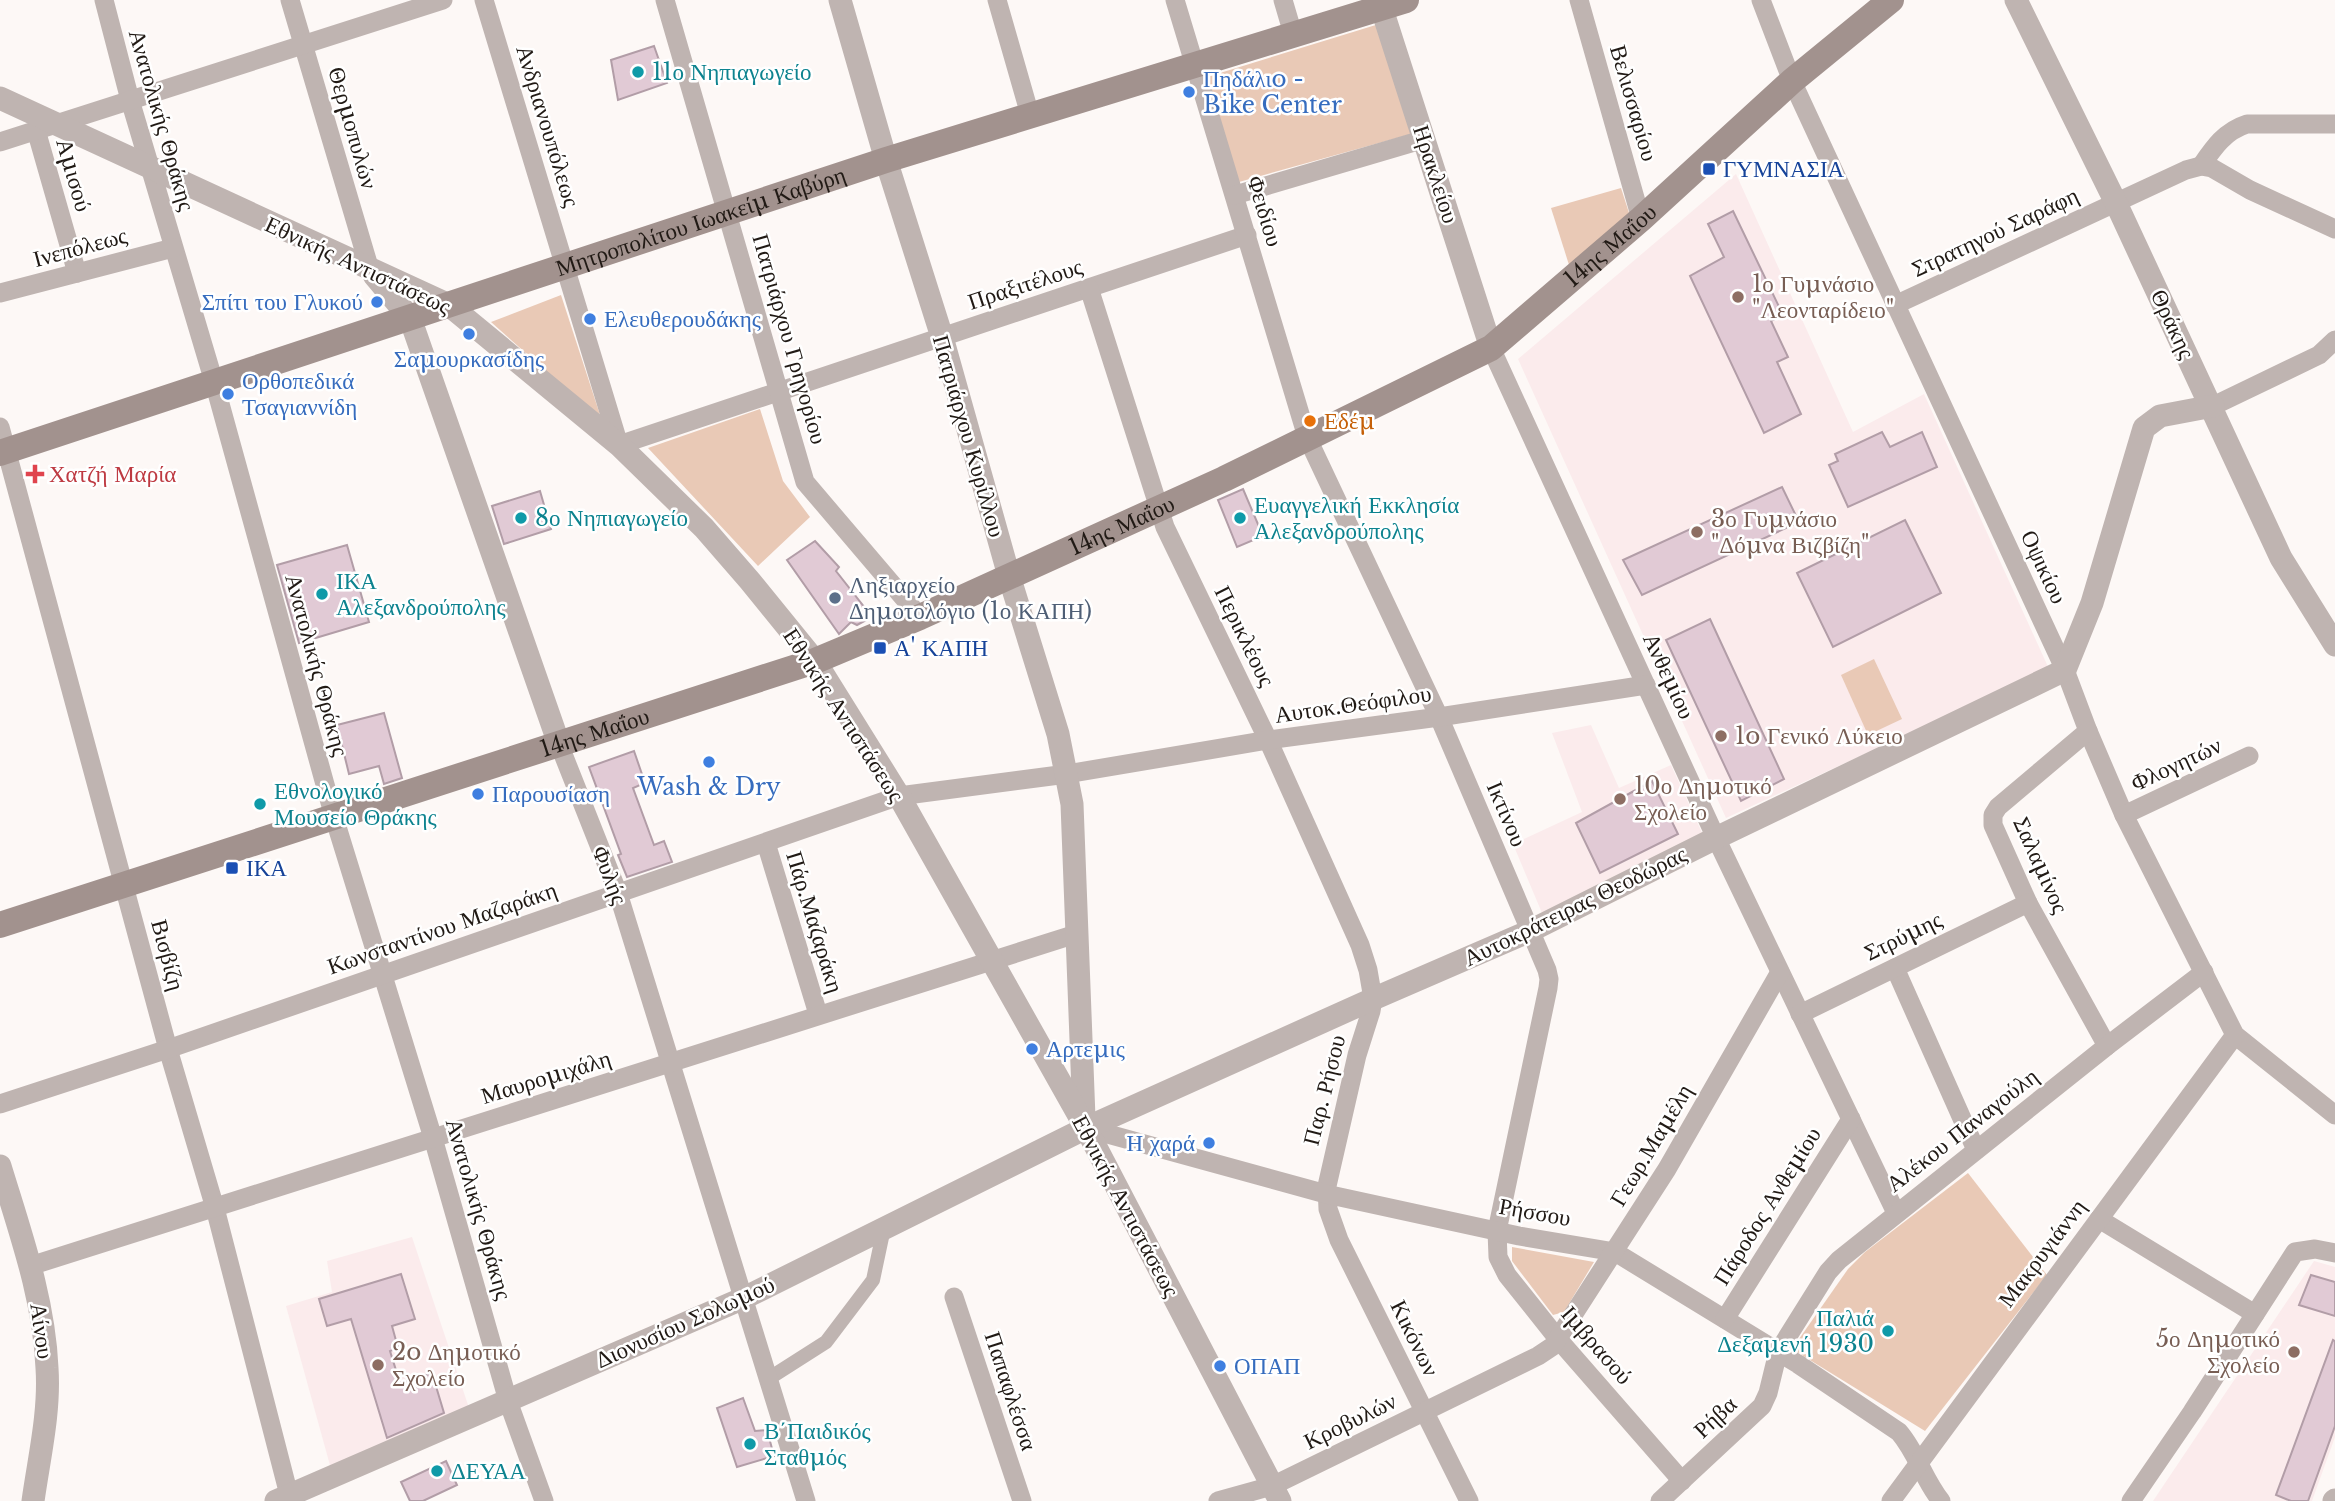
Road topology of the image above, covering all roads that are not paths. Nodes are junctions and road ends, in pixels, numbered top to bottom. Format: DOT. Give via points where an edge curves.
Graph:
graph roads {
  1 [pos="104,0"];
  2 [pos="290,0"];
  3 [pos="443,0"];
  4 [pos="484,0"];
  5 [pos="665,0"];
  6 [pos="840,0"];
  7 [pos="997,0"];
  8 [pos="1175,0"];
  9 [pos="1283,0"];
  10 [pos="1579,0"];
  11 [pos="1761,0"];
  12 [pos="1891,0"];
  13 [pos="2016,0"];
  14 [pos="1389,2"];
  15 [pos="1293,34"];
  16 [pos="303,45"];
  17 [pos="1194,64"];
  18 [pos="1792,81"];
  19 [pos="0,98"];
  20 [pos="130,100"];
  21 [pos="1030,115"];
  22 [pos="2335,124"];
  23 [pos="45,127"];
  24 [pos="1425,139"];
  25 [pos="0,142"];
  26 [pos="886,160"];
  27 [pos="2201,166"];
  28 [pos="149,168"];
  29 [pos="1235,195"];
  30 [pos="2116,203"];
  31 [pos="728,212"];
  32 [pos="1641,219"];
  33 [pos="2335,229"];
  34 [pos="1247,235"];
  35 [pos="173,247"];
  36 [pos="565,266"];
  37 [pos="370,270"];
  38 [pos="77,273"];
  39 [pos="1089,288"];
  40 [pos="0,293"];
  41 [pos="449,304"];
  42 [pos="1895,306"];
  43 [pos="410,318"];
  44 [pos="942,337"];
  45 [pos="2335,340"];
  46 [pos="1491,348"];
  47 [pos="214,383"];
  48 [pos="778,392"];
  49 [pos="2213,406"];
  50 [pos="1307,437"];
  51 [pos="2,444"];
  52 [pos="618,445"];
  53 [pos="1159,508"];
  54 [pos="1009,576"];
  55 [pos="920,617"];
  56 [pos="2335,645"];
  57 [pos="815,661"];
  58 [pos="2066,670"];
  59 [pos="1646,685"];
  60 [pos="1439,717"];
  61 [pos="2088,731"];
  62 [pos="1268,740"];
  63 [pos="559,744"];
  64 [pos="2249,757"];
  65 [pos="1066,774"];
  66 [pos="900,796"];
  67 [pos="2124,815"];
  68 [pos="334,817"];
  69 [pos="1716,838"];
  70 [pos="766,843"];
  71 [pos="124,886"];
  72 [pos="618,893"];
  73 [pos="2028,904"];
  74 [pos="0,925"];
  75 [pos="1530,931"];
  76 [pos="1076,934"];
  77 [pos="992,960"];
  78 [pos="1895,968"];
  79 [pos="1780,972"];
  80 [pos="2204,972"];
  81 [pos="384,973"];
  82 [pos="1373,999"];
  83 [pos="818,1014"];
  84 [pos="1800,1014"];
  85 [pos="2235,1035"];
  86 [pos="2107,1046"];
  87 [pos="168,1049"];
  88 [pos="672,1063"];
  89 [pos="0,1104"];
  90 [pos="2335,1115"];
  91 [pos="1851,1119"];
  92 [pos="1086,1128"];
  93 [pos="433,1138"];
  94 [pos="1976,1150"];
  95 [pos="0,1166"];
  96 [pos="1326,1194"];
  97 [pos="215,1208"];
  98 [pos="1896,1213"];
  99 [pos="2099,1219"];
  100 [pos="884,1228"];
  101 [pos="1497,1231"];
  102 [pos="1615,1252"];
  103 [pos="2335,1253"];
  104 [pos="30,1266"];
  105 [pos="954,1297"];
  106 [pos="744,1298"];
  107 [pos="2255,1314"];
  108 [pos="1725,1319"];
  109 [pos="1558,1339"];
  110 [pos="1777,1352"];
  111 [pos="768,1379"];
  112 [pos="508,1401"];
  113 [pos="1424,1412"];
  114 [pos="1918,1462"];
  115 [pos="1682,1481"];
  116 [pos="1276,1494"];
  117 [pos="286,1499"];
  118 [pos="33,1501"];
  119 [pos="544,1501"];
  120 [pos="806,1501"];
  121 [pos="1022,1501"];
  122 [pos="1218,1501"];
  123 [pos="1469,1501"];
  124 [pos="1660,1501"];
  125 [pos="1891,1501"];
  126 [pos="1941,1501"];
  127 [pos="2131,1501"];
  1 -- 20 [label="street, Ανατολικής Θράκης"];
  2 -- 16 [label="street, Θερμοπυλών"];
  3 -- 16 [label="street"];
  4 -- 36 [label="street, Ανδριανουπόλεως"];
  5 -- 31 [label="street, Πατριάρχου Γρηγορίου"];
  6 -- 26 [label="street, Πατριάρχου Κυρίλλου"];
  7 -- 21 [label="street"];
  8 -- 17 [label="street, Φειδίου"];
  9 -- 15 [label="street"];
  10 -- 32 [label="street, Βελισσαρίου"];
  11 -- 18 [label="street, Οψικίου"];
  12 -- 18 [label="main road, 14ης Μαΐου"];
  13 -- 30 [label="street, Θράκης"];
  14 -- 15 [label="main road, Μητροπολίτου Ιωακείμ Καβύρη"];
  14 -- 24 [label="street, Ηρακλείου"];
  15 -- 17 [label="main road, Μητροπολίτου Ιωακείμ Καβύρη"];
  16 -- 20 [label="street"];
  16 -- 37 [label="street, Θερμοπυλών"];
  17 -- 21 [label="main road, Μητροπολίτου Ιωακείμ Καβύρη"];
  17 -- 29 [label="street, Φειδίου"];
  18 -- 32 [label="main road, 14ης Μαΐου"];
  18 -- 42 [label="street, Οψικίου"];
  19 -- 23 [label="street, Εθνικής Αντιστάσεως"];
  20 -- 23 [label="street"];
  20 -- 28 [label="street, Ανατολικής Θράκης"];
  21 -- 26 [label="main road, Μητροπολίτου Ιωακείμ Καβύρη"];
  22 -- 27 [label="street" via="2234,128"];
  23 -- 25 [label="street"];
  23 -- 28 [label="street, Εθνικής Αντιστάσεως"];
  23 -- 38 [label="street, Αμισού"];
  24 -- 29 [label="street"];
  24 -- 46 [label="street, Ηρακλείου"];
  26 -- 31 [label="main road, Μητροπολίτου Ιωακείμ Καβύρη"];
  26 -- 44 [label="street, Πατριάρχου Κυρίλλου"];
  27 -- 30 [label="street, Στρατηγού Σαράφη"];
  27 -- 33 [label="street"];
  28 -- 35 [label="street, Ανατολικής Θράκης"];
  28 -- 37 [label="street, Εθνικής Αντιστάσεως"];
  29 -- 34 [label="street, Φειδίου"];
  30 -- 42 [label="street, Στρατηγού Σαράφη"];
  30 -- 49 [label="street, Θράκης"];
  31 -- 36 [label="main road, Μητροπολίτου Ιωακείμ Καβύρη"];
  31 -- 48 [label="street, Πατριάρχου Γρηγορίου"];
  32 -- 46 [label="main road, 14ης Μαΐου"];
  34 -- 39 [label="street, Πραξιτέλους"];
  34 -- 50 [label="street, Φειδίου"];
  35 -- 38 [label="street, Ινεπόλεως"];
  35 -- 47 [label="street, Ανατολικής Θράκης"];
  36 -- 41 [label="main road, Μητροπολίτου Ιωακείμ Καβύρη"];
  36 -- 52 [label="street, Ανδριανουπόλεως"];
  37 -- 41 [label="street, Εθνικής Αντιστάσεως"];
  37 -- 43 [label="street, Φυλής"];
  38 -- 40 [label="street, Ινεπόλεως"];
  39 -- 44 [label="street, Πραξιτέλους"];
  39 -- 53 [label="street, Περικλέους"];
  41 -- 43 [label="main road, Μητροπολίτου Ιωακείμ Καβύρη"];
  41 -- 52 [label="street, Εθνικής Αντιστάσεως"];
  42 -- 58 [label="street, Οψικίου"];
  43 -- 47 [label="main road, Μητροπολίτου Ιωακείμ Καβύρη"];
  43 -- 63 [label="street, Φυλής"];
  44 -- 48 [label="street, Πραξιτέλους"];
  44 -- 54 [label="street, Πατριάρχου Κυρίλλου"];
  45 -- 49 [label="street" via="2319,355"];
  46 -- 50 [label="main road, 14ης Μαΐου"];
  46 -- 59 [label="street, Ανθεμίου"];
  47 -- 51 [label="main road, Μητροπολίτου Ιωακείμ Καβύρη"];
  47 -- 68 [label="street, Ανατολικής Θράκης"];
  48 -- 52 [label="street, Πραξιτέλους"];
  48 -- 55 [label="street, Πατριάρχου Γρηγορίου" via="805,482"];
  49 -- 56 [label="street, Θράκης" via="2281,558"];
  49 -- 58 [label="street" via="2160,416 2144,428 2092,603"];
  50 -- 53 [label="main road, 14ης Μαΐου"];
  50 -- 60 [label="street, Ικτίνου"];
  51 -- 71 [label="street, Βισβίζη"];
  52 -- 57 [label="street, Εθνικής Αντιστάσεως" via="704,528"];
  53 -- 54 [label="main road, 14ης Μαΐου"];
  53 -- 62 [label="street, Περικλέους"];
  54 -- 55 [label="main road, 14ης Μαΐου"];
  54 -- 65 [label="street, Πατριάρχου Κυρίλλου"];
  55 -- 57 [label="main road, 14ης Μαΐου"];
  57 -- 63 [label="main road, 14ης Μαΐου"];
  57 -- 66 [label="street, Εθνικής Αντιστάσεως"];
  58 -- 61 [label="street, Οψικίου"];
  58 -- 69 [label="street, Αυτοκράτειρας Θεοδώρας"];
  59 -- 60 [label="street, Αυτοκ.Θεόφιλου"];
  59 -- 69 [label="street, Ανθεμίου"];
  60 -- 62 [label="street, Αυτοκ.Θεόφιλου"];
  60 -- 75 [label="street, Ικτίνου"];
  61 -- 67 [label="street, Οψικίου"];
  61 -- 73 [label="street, Σαλαμίνος" via="1993,815 1993,825"];
  62 -- 65 [label="street, Αυτοκ.Θεόφιλου"];
  62 -- 82 [label="street, Περικλέους" via="1360,945"];
  63 -- 68 [label="main road, 14ης Μαΐου"];
  63 -- 72 [label="street, Φυλής"];
  64 -- 67 [label="street, Φλογητών"];
  65 -- 66 [label="street, Αυτοκ.Θεόφιλου"];
  65 -- 76 [label="street, Πατριάρχου Κυρίλλου" via="1072,804"];
  66 -- 70 [label="street, Κωνσταντίνου Μαζαράκη"];
  66 -- 77 [label="street, Εθνικής Αντιστάσεως"];
  67 -- 80 [label="street, Οψικίου"];
  68 -- 71 [label="main road, 14ης Μαΐου"];
  68 -- 81 [label="street, Ανατολικής Θράκης"];
  69 -- 75 [label="street, Αυτοκράτειρας Θεοδώρας"];
  69 -- 79 [label="street, Ανθεμίου"];
  70 -- 72 [label="street, Κωνσταντίνου Μαζαράκη"];
  70 -- 83 [label="street, Πάρ.Μαζαράκη"];
  71 -- 74 [label="main road, 14ης Μαΐου"];
  71 -- 87 [label="street, Βισβίζη"];
  72 -- 81 [label="street, Κωνσταντίνου Μαζαράκη"];
  72 -- 88 [label="street, Φυλής"];
  73 -- 78 [label="street, Στρύμης"];
  73 -- 86 [label="street, Σαλαμίνος"];
  75 -- 82 [label="street, Αυτοκράτειρας Θεοδώρας"];
  75 -- 101 [label="street, Ικτίνου" via="1549,979"];
  76 -- 77 [label="street, Μαυρομιχάλη"];
  76 -- 92 [label="street, Πατριάρχου Κυρίλλου"];
  77 -- 83 [label="street, Μαυρομιχάλη"];
  77 -- 92 [label="street, Εθνικής Αντιστάσεως"];
  78 -- 84 [label="street, Στρύμης"];
  78 -- 94 [label="street"];
  79 -- 84 [label="street, Ανθεμίου"];
  79 -- 102 [label="street, Γεωρ.Μαμέλη"];
  80 -- 85 [label="street, Οψικίου"];
  80 -- 86 [label="street, Αλέκου Παναγούλη"];
  81 -- 87 [label="street, Κωνσταντίνου Μαζαράκη"];
  81 -- 93 [label="street, Ανατολικής Θράκης"];
  82 -- 92 [label="street, Αυτοκράτειρας Θεοδώρας"];
  82 -- 96 [label="street, Παρ. Ρήσου"];
  83 -- 88 [label="street, Μαυρομιχάλη"];
  84 -- 91 [label="street, Ανθεμίου"];
  85 -- 90 [label="street, Οψικίου"];
  85 -- 99 [label="street, Μακρυγιάννη"];
  86 -- 94 [label="street, Αλέκου Παναγούλη"];
  87 -- 89 [label="street, Κωνσταντίνου Μαζαράκη"];
  87 -- 97 [label="street, Βισβίζη"];
  88 -- 93 [label="street, Μαυρομιχάλη"];
  88 -- 106 [label="street, Φυλής"];
  91 -- 98 [label="street, Ανθεμίου"];
  91 -- 108 [label="street, Πάροδος Ανθεμίου"];
  92 -- 96 [label="street, Ρήσσου"];
  92 -- 100 [label="street, Διονυσίου Σολωμού"];
  92 -- 116 [label="street, Εθνικής Αντιστάσεως"];
  93 -- 97 [label="street, Μαυρομιχάλη"];
  93 -- 112 [label="street, Ανατολικής Θράκης"];
  94 -- 98 [label="street, Αλέκου Παναγούλη"];
  95 -- 104 [label="street, Αίνου"];
  96 -- 101 [label="street, Ρήσσου"];
  96 -- 113 [label="street, Κικόνων" via="1335,1230"];
  97 -- 104 [label="street, Μαυρομιχάλη"];
  97 -- 117 [label="street, Βισβίζη"];
  98 -- 110 [label="street, Αλέκου Παναγούλη" via="1833,1266"];
  99 -- 107 [label="street"];
  99 -- 114 [label="street, Μακρυγιάννη"];
  100 -- 106 [label="street, Διονυσίου Σολωμού"];
  100 -- 111 [label="street" via="873,1280 826,1342"];
  101 -- 102 [label="street, Ρήσσου"];
  101 -- 109 [label="street, Ιμβρασού" via="1500,1264"];
  102 -- 108 [label="street, Ρήσσου"];
  102 -- 109 [label="street, Γεωρ.Μαμέλη"];
  103 -- 107 [label="street" via="2315,1249 2294,1252"];
  104 -- 118 [label="street, Αίνου" via="48,1370"];
  105 -- 121 [label="street, Παπαφλέσσα"];
  106 -- 111 [label="street, Φυλής"];
  106 -- 112 [label="street, Διονυσίου Σολωμού"];
  107 -- 127 [label="street"];
  108 -- 110 [label="street, Ρήσσου"];
  109 -- 113 [label="street, Κροβυλών" via="1538,1356"];
  109 -- 115 [label="street, Ιμβρασού"];
  110 -- 114 [label="street, Ρήσσου" via="1899,1432"];
  110 -- 115 [label="street, Ρήβα" via="1762,1406"];
  111 -- 120 [label="street, Φυλής"];
  112 -- 117 [label="street, Διονυσίου Σολωμού"];
  112 -- 119 [label="street, Ανατολικής Θράκης"];
  113 -- 116 [label="street, Κροβυλών"];
  113 -- 123 [label="street, Κικόνων"];
  114 -- 125 [label="street, Μακρυγιάννη"];
  114 -- 126 [label="street, Ρήσσου"];
  115 -- 124 [label="street, Ρήβα"];
  116 -- 122 [label="street, Κροβυλών"];
}
